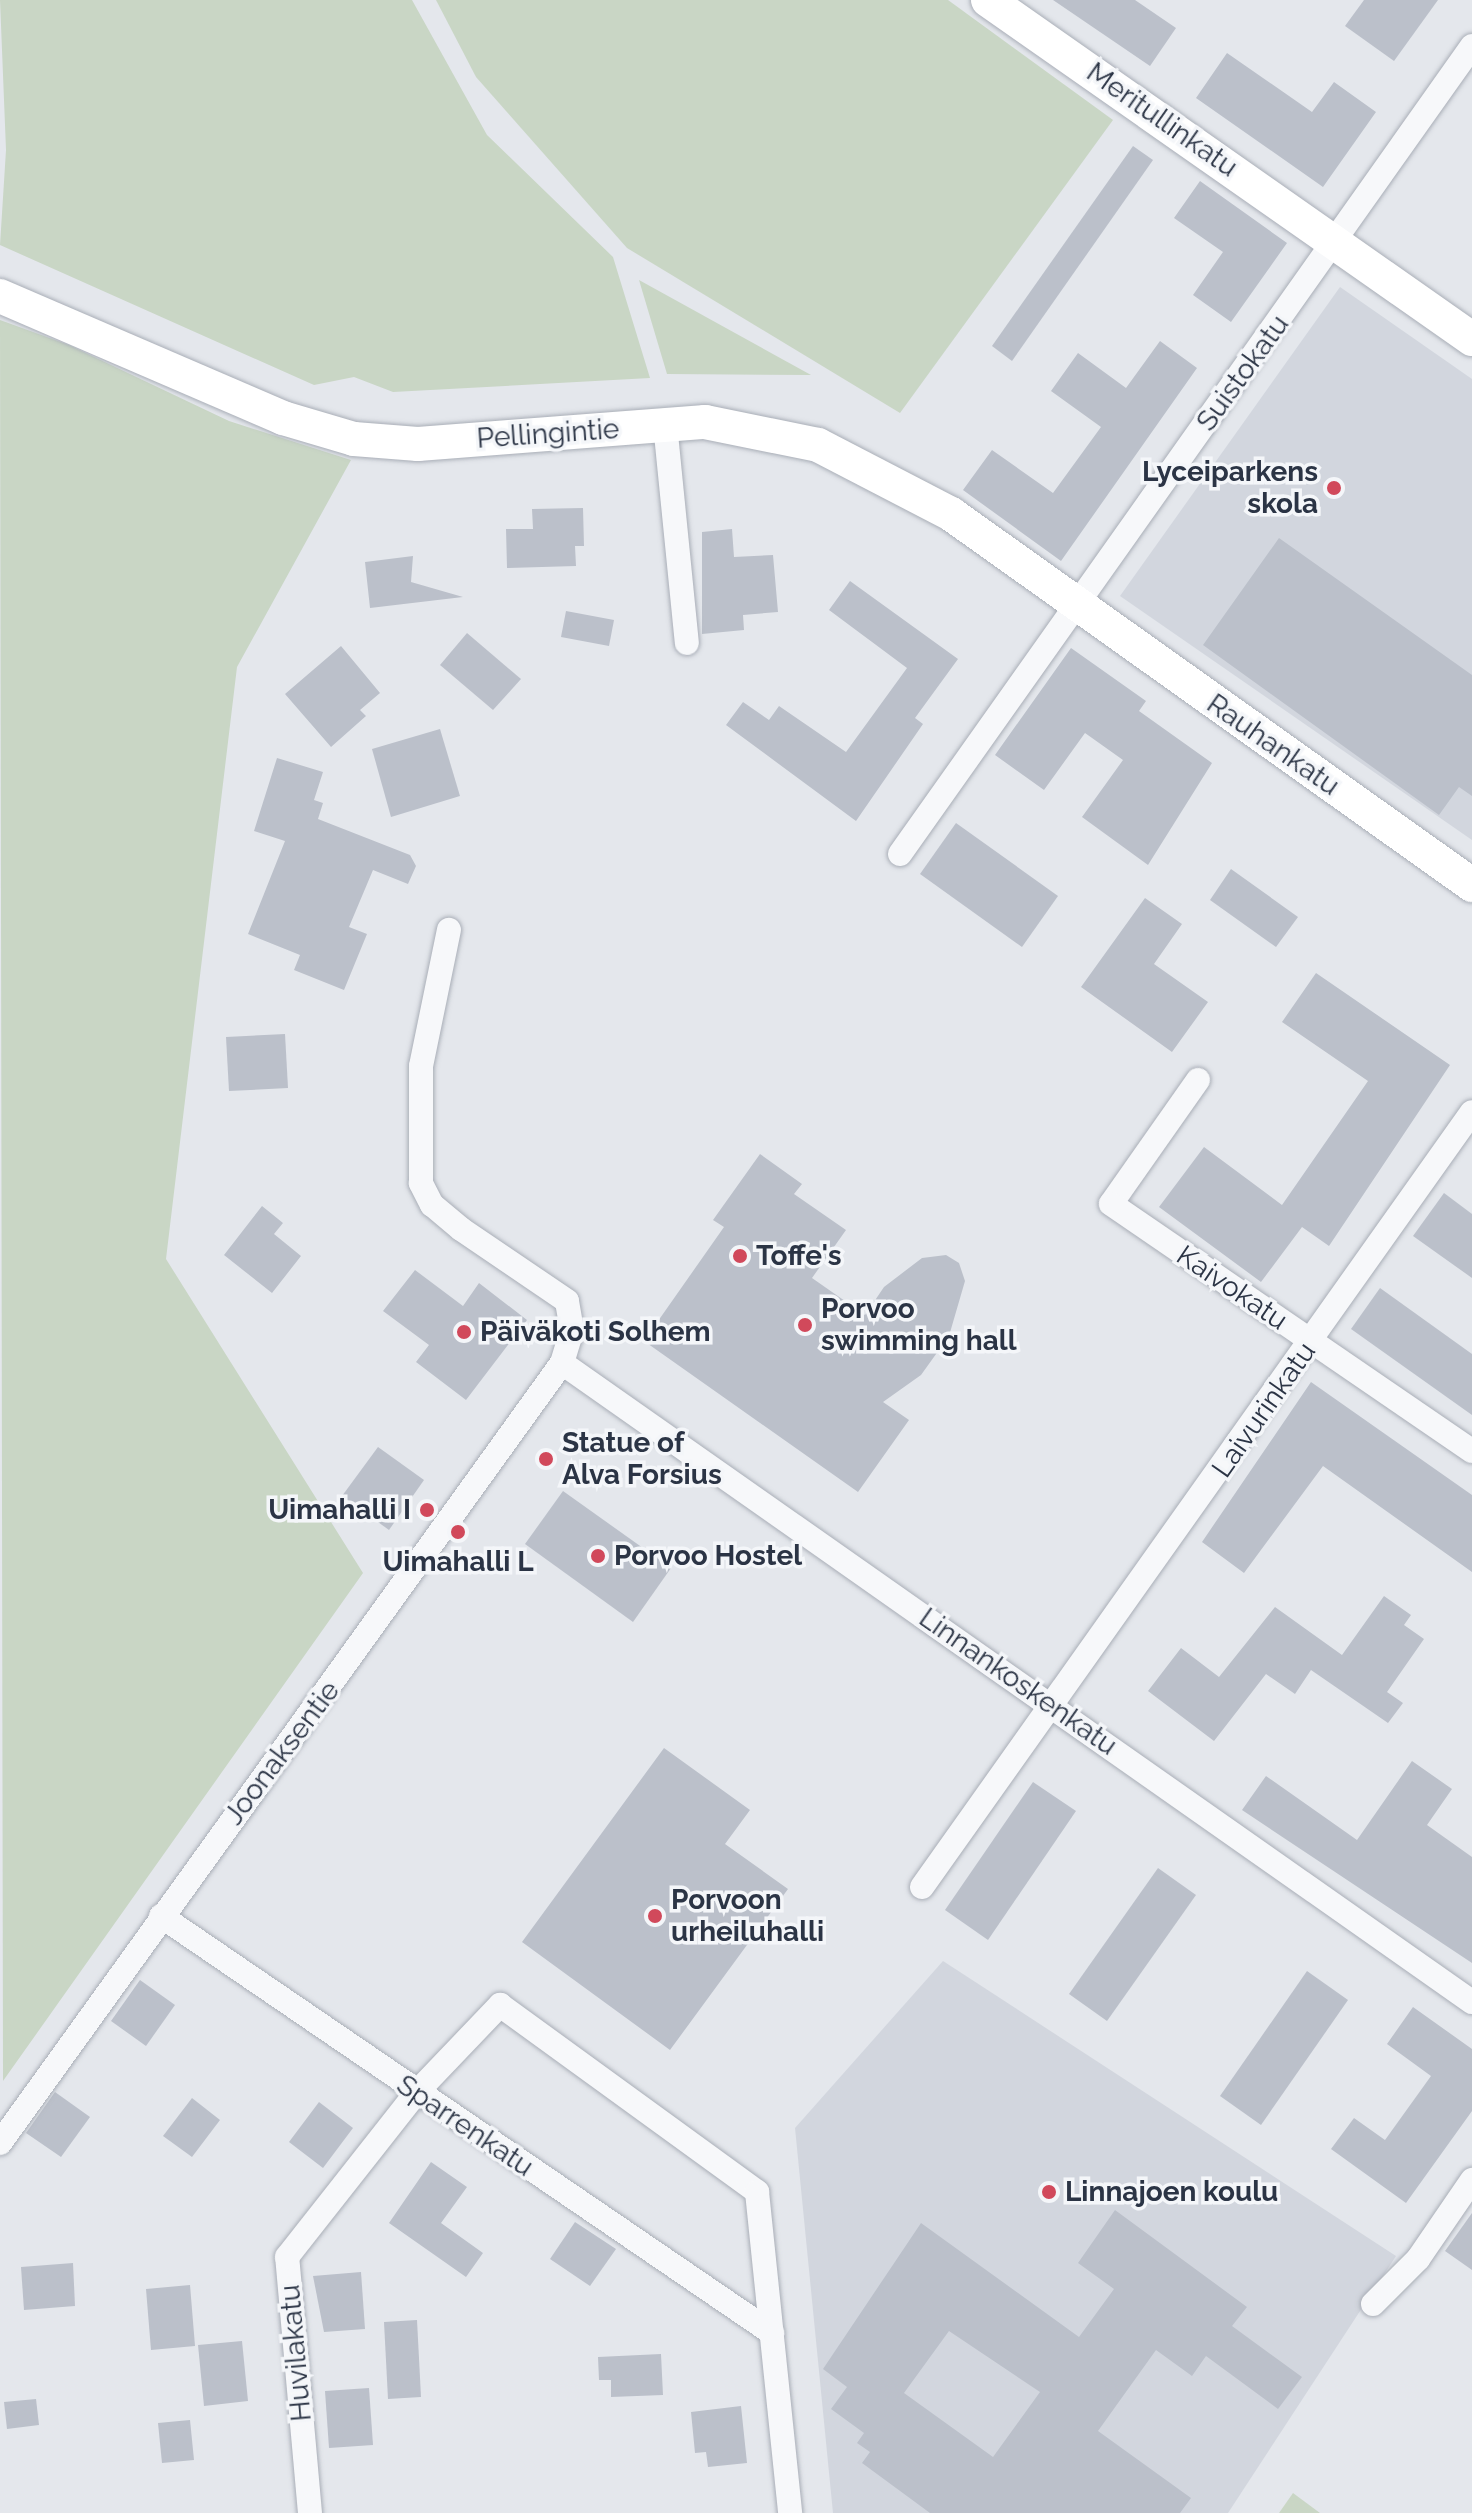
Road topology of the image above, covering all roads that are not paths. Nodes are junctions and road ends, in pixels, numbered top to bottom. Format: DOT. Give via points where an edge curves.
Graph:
graph roads {
  1 [pos="988,0"];
  2 [pos="1472,46"];
  3 [pos="1336,241"];
  4 [pos="0,296"];
  5 [pos="1472,339"];
  6 [pos="665,424"];
  7 [pos="1074,605"];
  8 [pos="687,643"];
  9 [pos="900,854"];
  10 [pos="1472,885"];
  11 [pos="449,930"];
  12 [pos="1198,1080"];
  13 [pos="1472,1112"];
  14 [pos="1313,1342"];
  15 [pos="562,1363"];
  16 [pos="1472,1451"];
  17 [pos="1055,1708"];
  18 [pos="922,1887"];
  19 [pos="161,1916"];
  20 [pos="1472,2002"];
  21 [pos="416,2093"];
  22 [pos="0,2143"];
  23 [pos="1472,2180"];
  24 [pos="1373,2304"];
  25 [pos="772,2333"];
  26 [pos="310,2513"];
  27 [pos="790,2513"];
  1 -- 3 [label="street, Meritullinkatu"];
  2 -- 3 [label="street, Suistokatu"];
  3 -- 5 [label="street, Meritullinkatu"];
  3 -- 7 [label="street, Suistokatu"];
  4 -- 6 [label="street, Pellingintie" via="283,418 354,439 418,444"];
  6 -- 7 [label="street, Pellingintie" via="705,422 818,445 951,514"];
  6 -- 8 [label="street"];
  7 -- 9 [label="street, Suistokatu"];
  7 -- 10 [label="street, Rauhankatu"];
  11 -- 15 [label="street" via="421,1066 421,1183 432,1205 461,1229 567,1301 572,1330"];
  12 -- 14 [label="street, Kaivokatu" via="1111,1204"];
  13 -- 14 [label="street, Laivurinkatu"];
  14 -- 16 [label="street, Kaivokatu"];
  14 -- 17 [label="street, Laivurinkatu"];
  15 -- 17 [label="street, Linnankoskenkatu"];
  15 -- 19 [label="street, Joonaksentie"];
  17 -- 18 [label="street, Laivurinkatu"];
  17 -- 20 [label="street, Linnankoskenkatu"];
  19 -- 21 [label="street, Sparrenkatu"];
  19 -- 22 [label="street, Joonaksentie"];
  21 -- 25 [label="street, Sparrenkatu"];
  21 -- 25 [label="street, Huvilakatu" via="500,2005 757,2192"];
  21 -- 26 [label="street, Huvilakatu" via="287,2257"];
  23 -- 24 [label="street" via="1418,2259"];
  25 -- 27 [label="street"];
}
